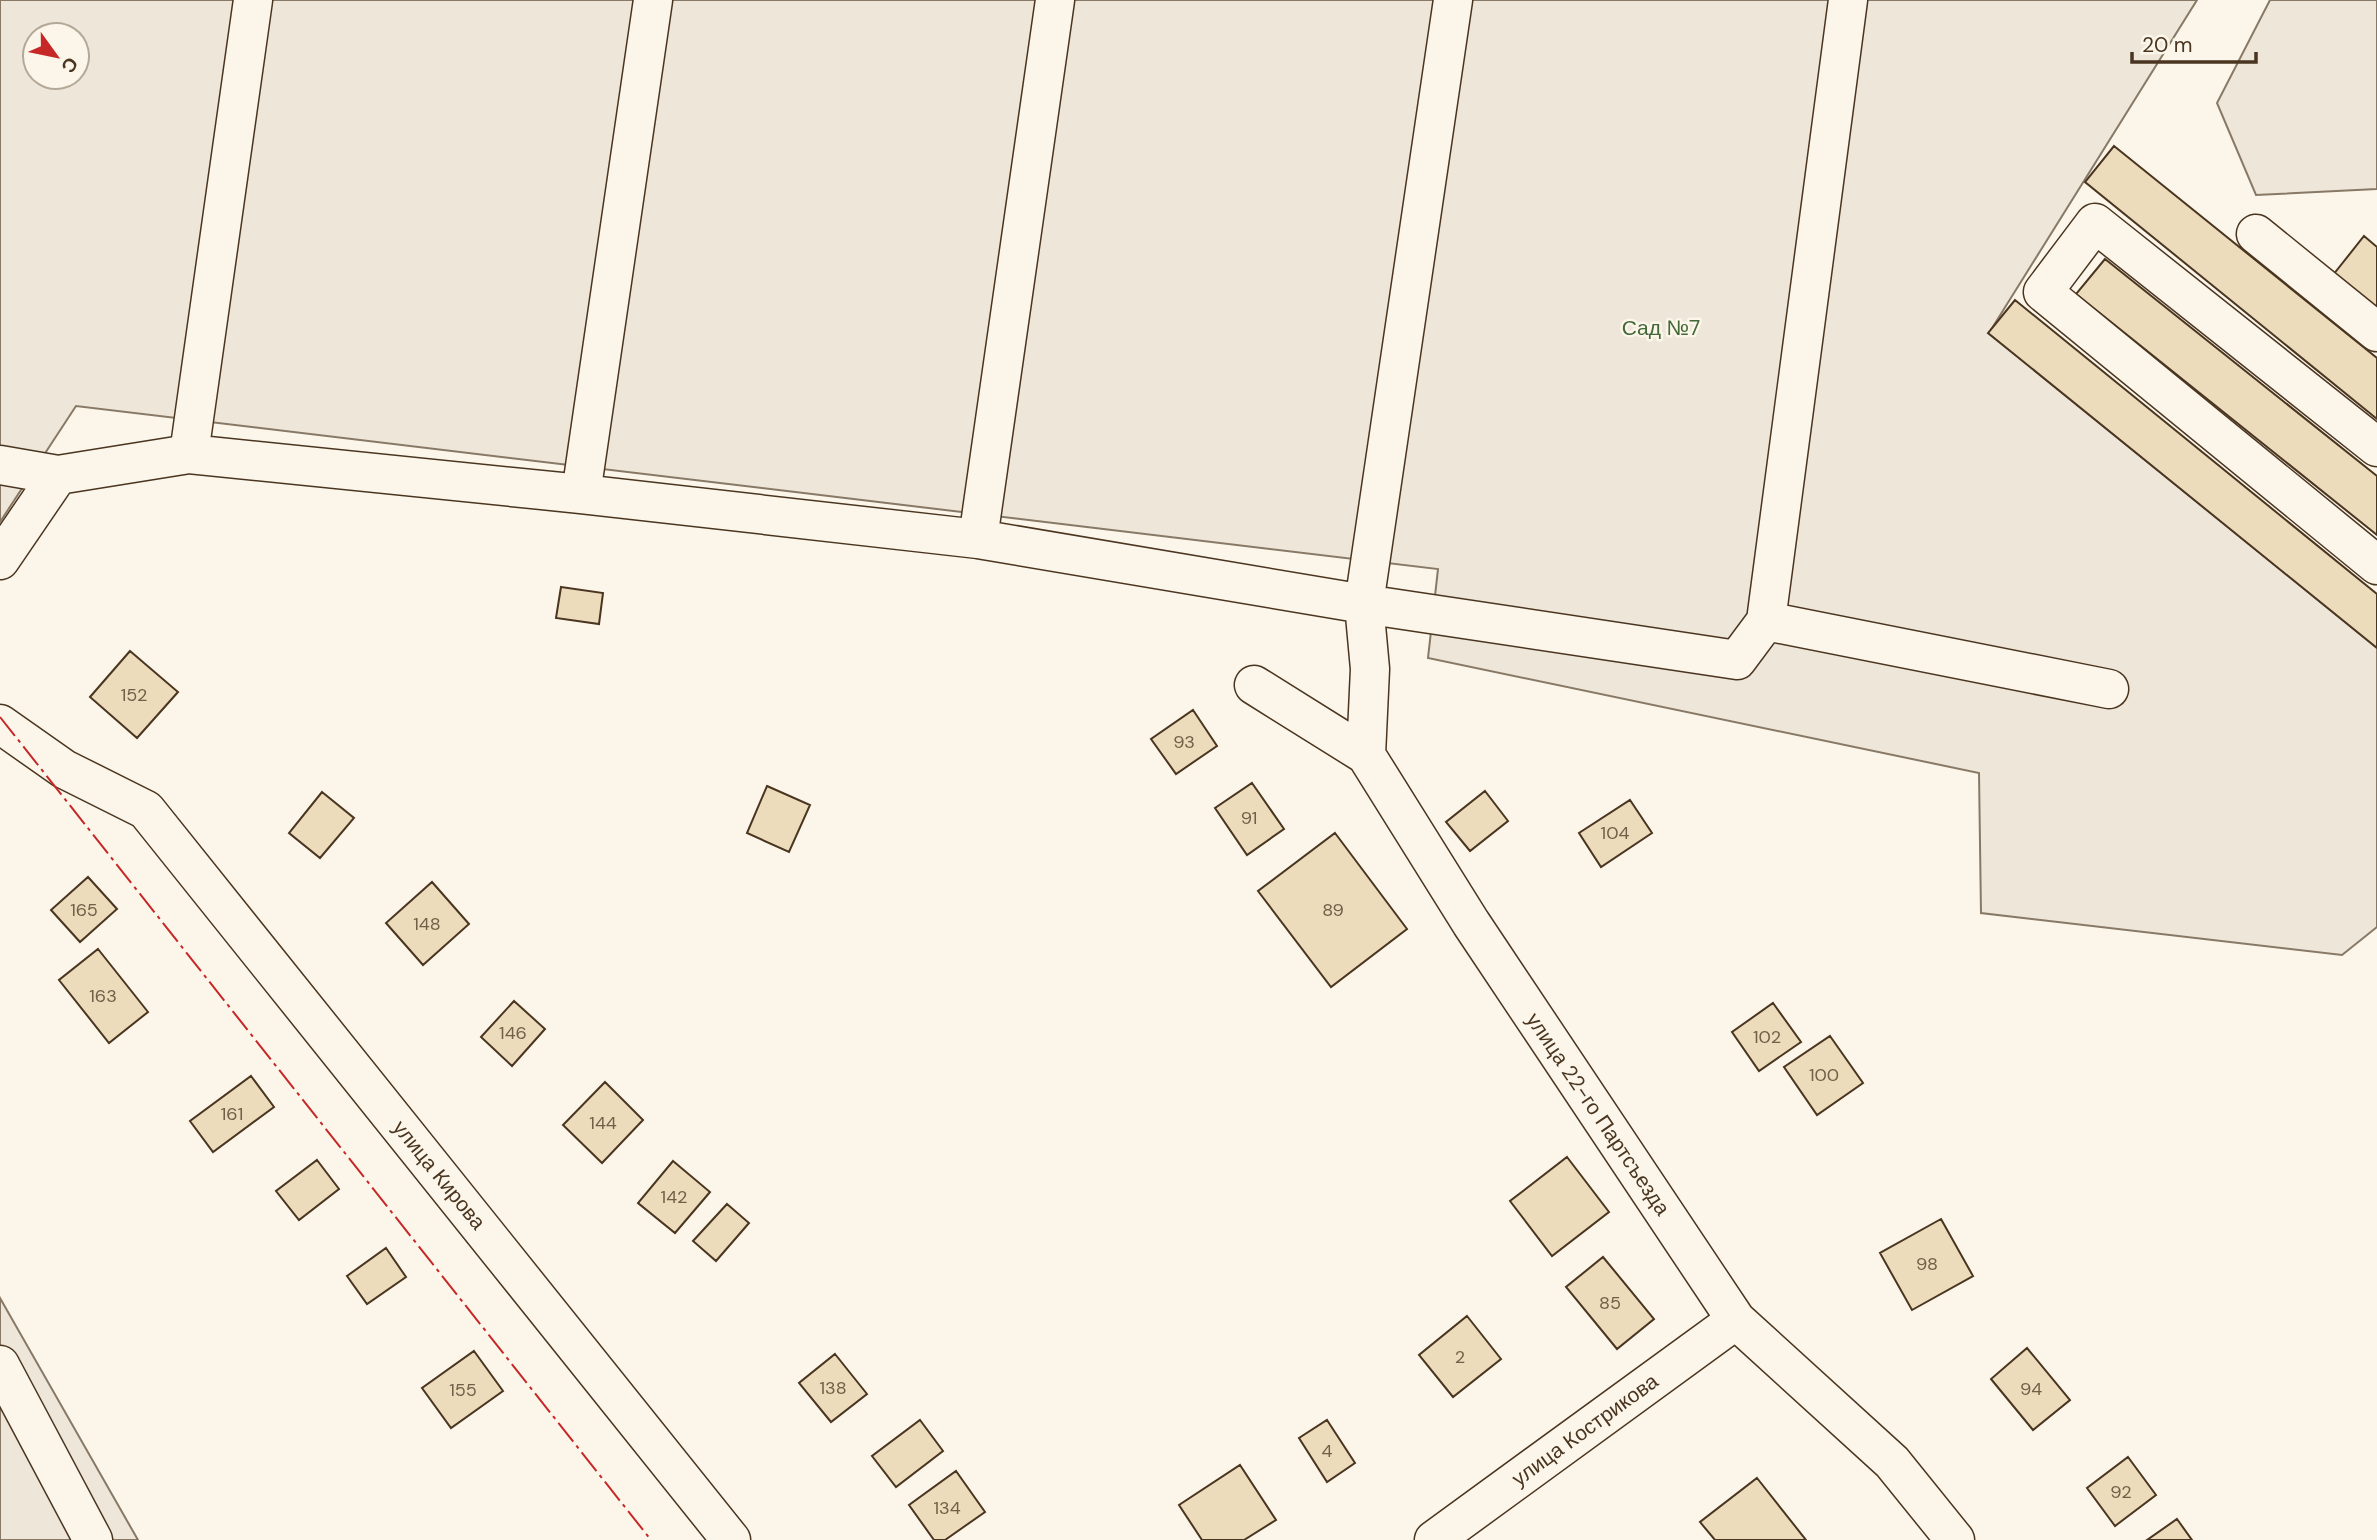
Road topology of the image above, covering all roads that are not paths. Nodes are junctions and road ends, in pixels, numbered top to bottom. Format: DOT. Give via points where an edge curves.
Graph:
graph roads {
  1 [pos="253,0"];
  2 [pos="653,0"];
  3 [pos="1055,0"];
  4 [pos="1453,0"];
  5 [pos="1848,0"];
  6 [pos="2256,234"];
  7 [pos="2377,332"];
  8 [pos="2377,447"];
  9 [pos="189,454"];
  10 [pos="0,465"];
  11 [pos="58,475"];
  12 [pos="581,494"];
  13 [pos="978,539"];
  14 [pos="0,560"];
  15 [pos="2377,565"];
  16 [pos="1364,604"];
  17 [pos="1766,621"];
  18 [pos="1254,685"];
  19 [pos="2109,689"];
  20 [pos="0,724"];
  21 [pos="1366,755"];
  22 [pos="1736,1320"];
  23 [pos="0,1365"];
  24 [pos="93,1540"];
  25 [pos="731,1540"];
  26 [pos="1434,1540"];
  27 [pos="1955,1540"];
  1 -- 9 [label="street"];
  2 -- 12 [label="street"];
  3 -- 13 [label="street"];
  4 -- 16 [label="street"];
  5 -- 17 [label="street"];
  6 -- 7 [label="street"];
  8 -- 15 [label="street" via="2095,223 2043,292"];
  9 -- 11 [label="street"];
  9 -- 12 [label="street"];
  10 -- 11 [label="street"];
  11 -- 14 [label="street"];
  12 -- 13 [label="street"];
  13 -- 16 [label="street"];
  16 -- 17 [label="street" via="1737,660"];
  16 -- 21 [label="street" via="1370,668"];
  17 -- 19 [label="street"];
  18 -- 21 [label="street, улица 22-го Партсъезда"];
  20 -- 25 [label="street, улица Кирова" via="64,769 146,810"];
  21 -- 22 [label="street, улица 22-го Партсъезда" via="1471,923"];
  22 -- 26 [label="street, улица Кострикова"];
  22 -- 27 [label="street, улица 22-го Партсъезда" via="1892,1462"];
  23 -- 24 [label="street"];
}
